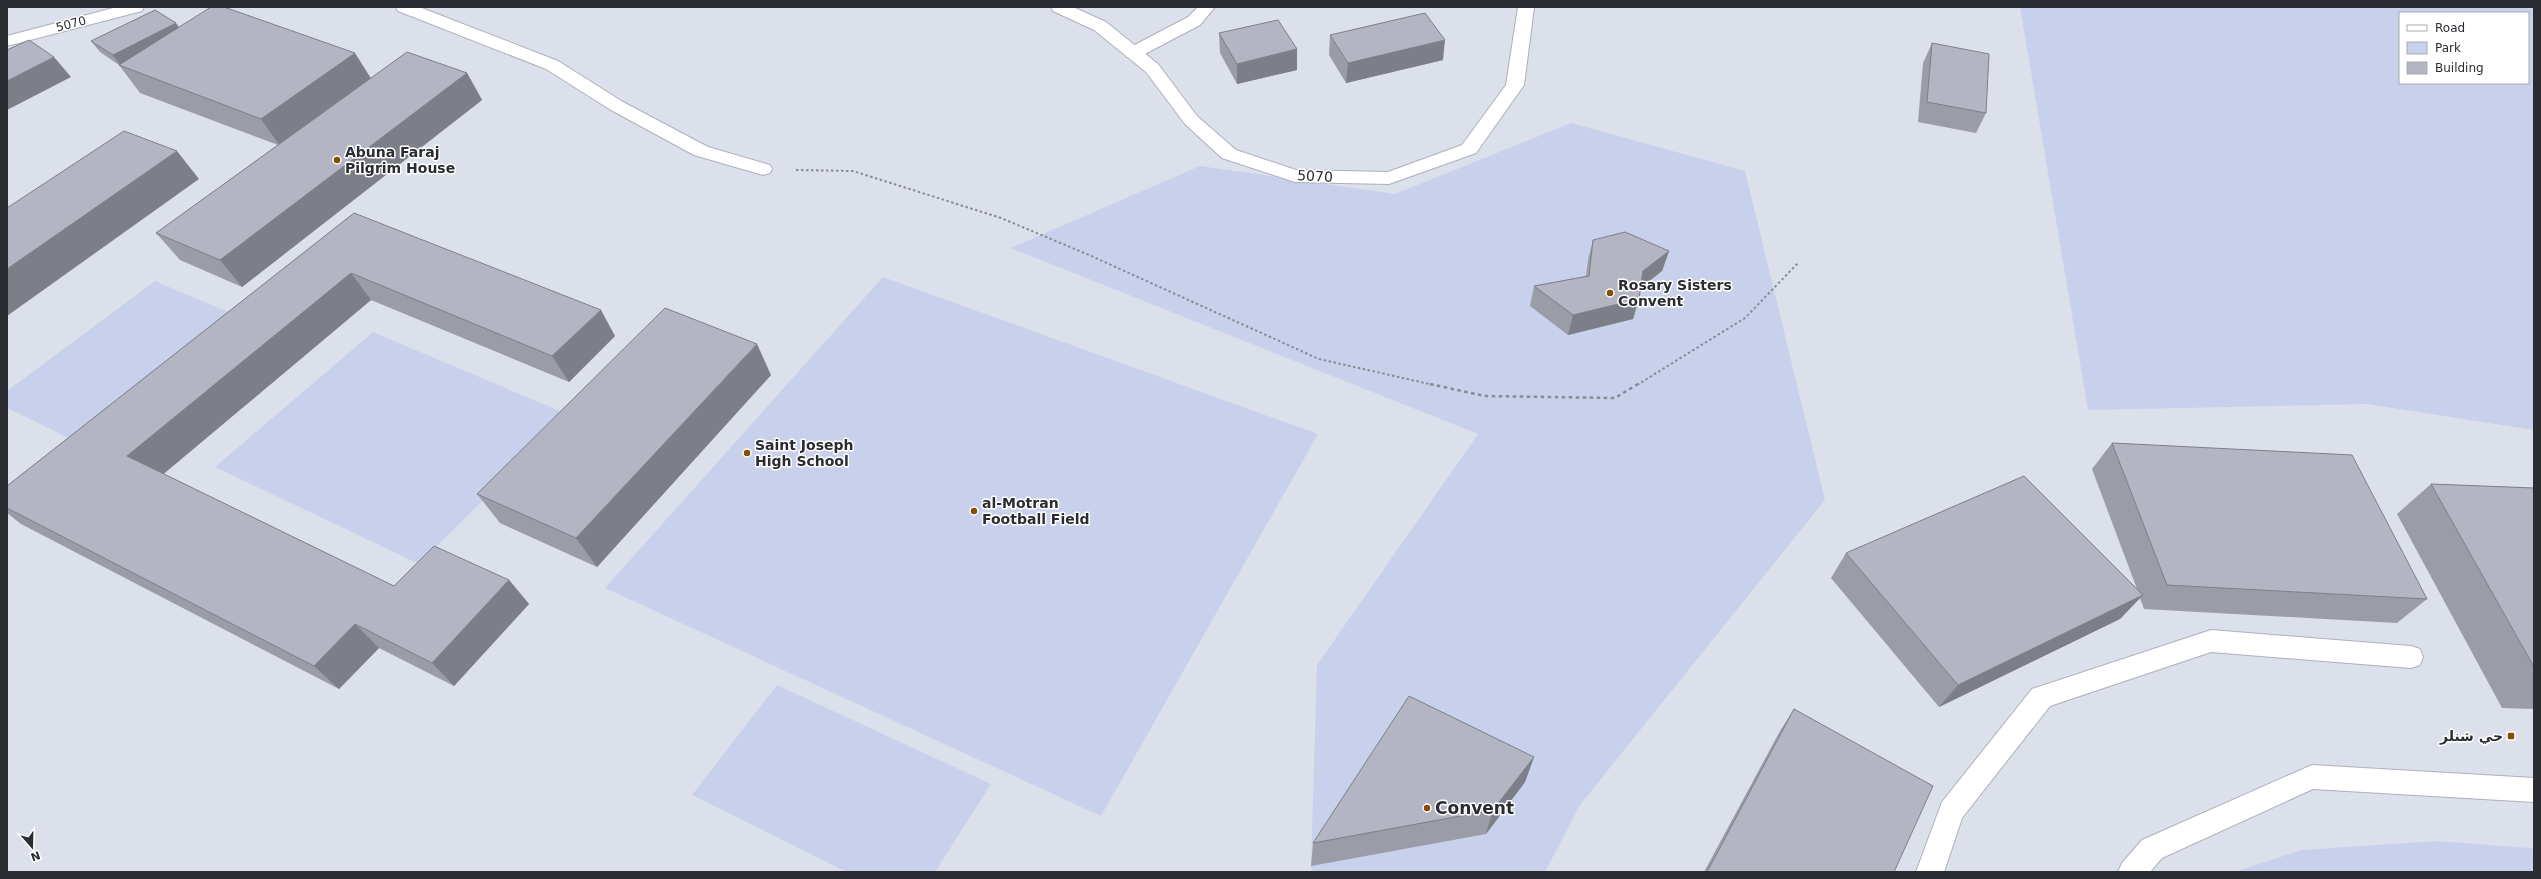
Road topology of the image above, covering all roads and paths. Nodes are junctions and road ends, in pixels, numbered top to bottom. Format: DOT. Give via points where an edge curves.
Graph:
graph roads {
  1 [pos="136,7"];
  2 [pos="404,7"];
  3 [pos="1059,7"];
  4 [pos="1207,7"];
  5 [pos="1526,7"];
  6 [pos="7,42"];
  7 [pos="1133,53"];
  8 [pos="763,169"];
  9 [pos="1798,263"];
  10 [pos="2411,656"];
  11 [pos="2534,790"];
  12 [pos="1930,872"];
  13 [pos="2132,872"];
  1 -- 6 [label="street, 5070"];
  2 -- 8 [label="street" via="552,65 616,106 701,151"];
  3 -- 7 [label="street, 5070" via="1100,26"];
  4 -- 7 [label="street" via="1194,21"];
  5 -- 7 [label="street, 5070" via="1515,85 1469,149 1389,178 1295,176 1228,154 1190,120 1152,68"];
  8 -- 9 [label="path" via="853,171 1001,218 1089,254 1319,359 1485,396 1615,398 1745,318"];
  10 -- 12 [label="street" via="2211,641 2041,697 1951,811"];
  11 -- 13 [label="street" via="2312,777 2152,849"];
}
